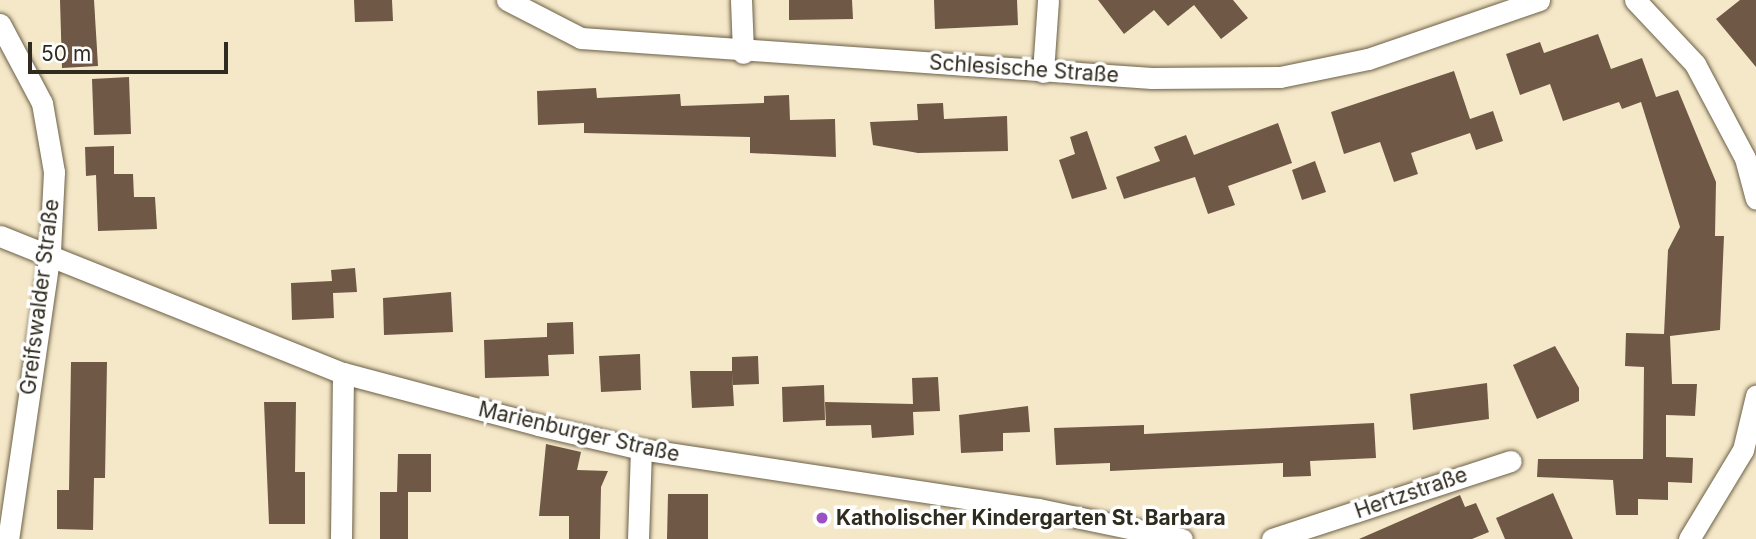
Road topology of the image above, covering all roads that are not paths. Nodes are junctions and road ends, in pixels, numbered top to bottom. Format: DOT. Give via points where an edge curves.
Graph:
graph roads {
  1 [pos="507,0"];
  2 [pos="741,0"];
  3 [pos="1048,0"];
  4 [pos="1539,0"];
  5 [pos="1635,0"];
  6 [pos="0,24"];
  7 [pos="743,53"];
  8 [pos="1043,72"];
  9 [pos="1756,199"];
  10 [pos="0,236"];
  11 [pos="50,252"];
  12 [pos="343,373"];
  13 [pos="1756,396"];
  14 [pos="641,449"];
  15 [pos="1511,461"];
  16 [pos="1103,530"];
  17 [pos="8,539"];
  18 [pos="341,539"];
  19 [pos="638,539"];
  20 [pos="1182,539"];
  21 [pos="1272,539"];
  22 [pos="1689,539"];
  1 -- 7 [label="street, Schlesische Straße" via="581,38"];
  2 -- 7 [label="street"];
  3 -- 8 [label="street"];
  4 -- 8 [label="street, Schlesische Straße" via="1368,59 1280,77"];
  5 -- 9 [label="street" via="1695,64 1745,158"];
  6 -- 11 [label="street, Greifswalder Straße" via="42,103 54,172"];
  7 -- 8 [label="street, Schlesische Straße"];
  10 -- 11 [label="street, Marienburger Straße"];
  11 -- 12 [label="street, Marienburger Straße"];
  11 -- 17 [label="street, Greifswalder Straße"];
  12 -- 14 [label="street, Marienburger Straße"];
  12 -- 18 [label="street"];
  13 -- 22 [label="street" via="1743,450"];
  14 -- 16 [label="street, Marienburger Straße"];
  14 -- 19 [label="street"];
  15 -- 21 [label="street, Hertzstraße"];
  16 -- 20 [label="street, Marienburger Straße"];
}
